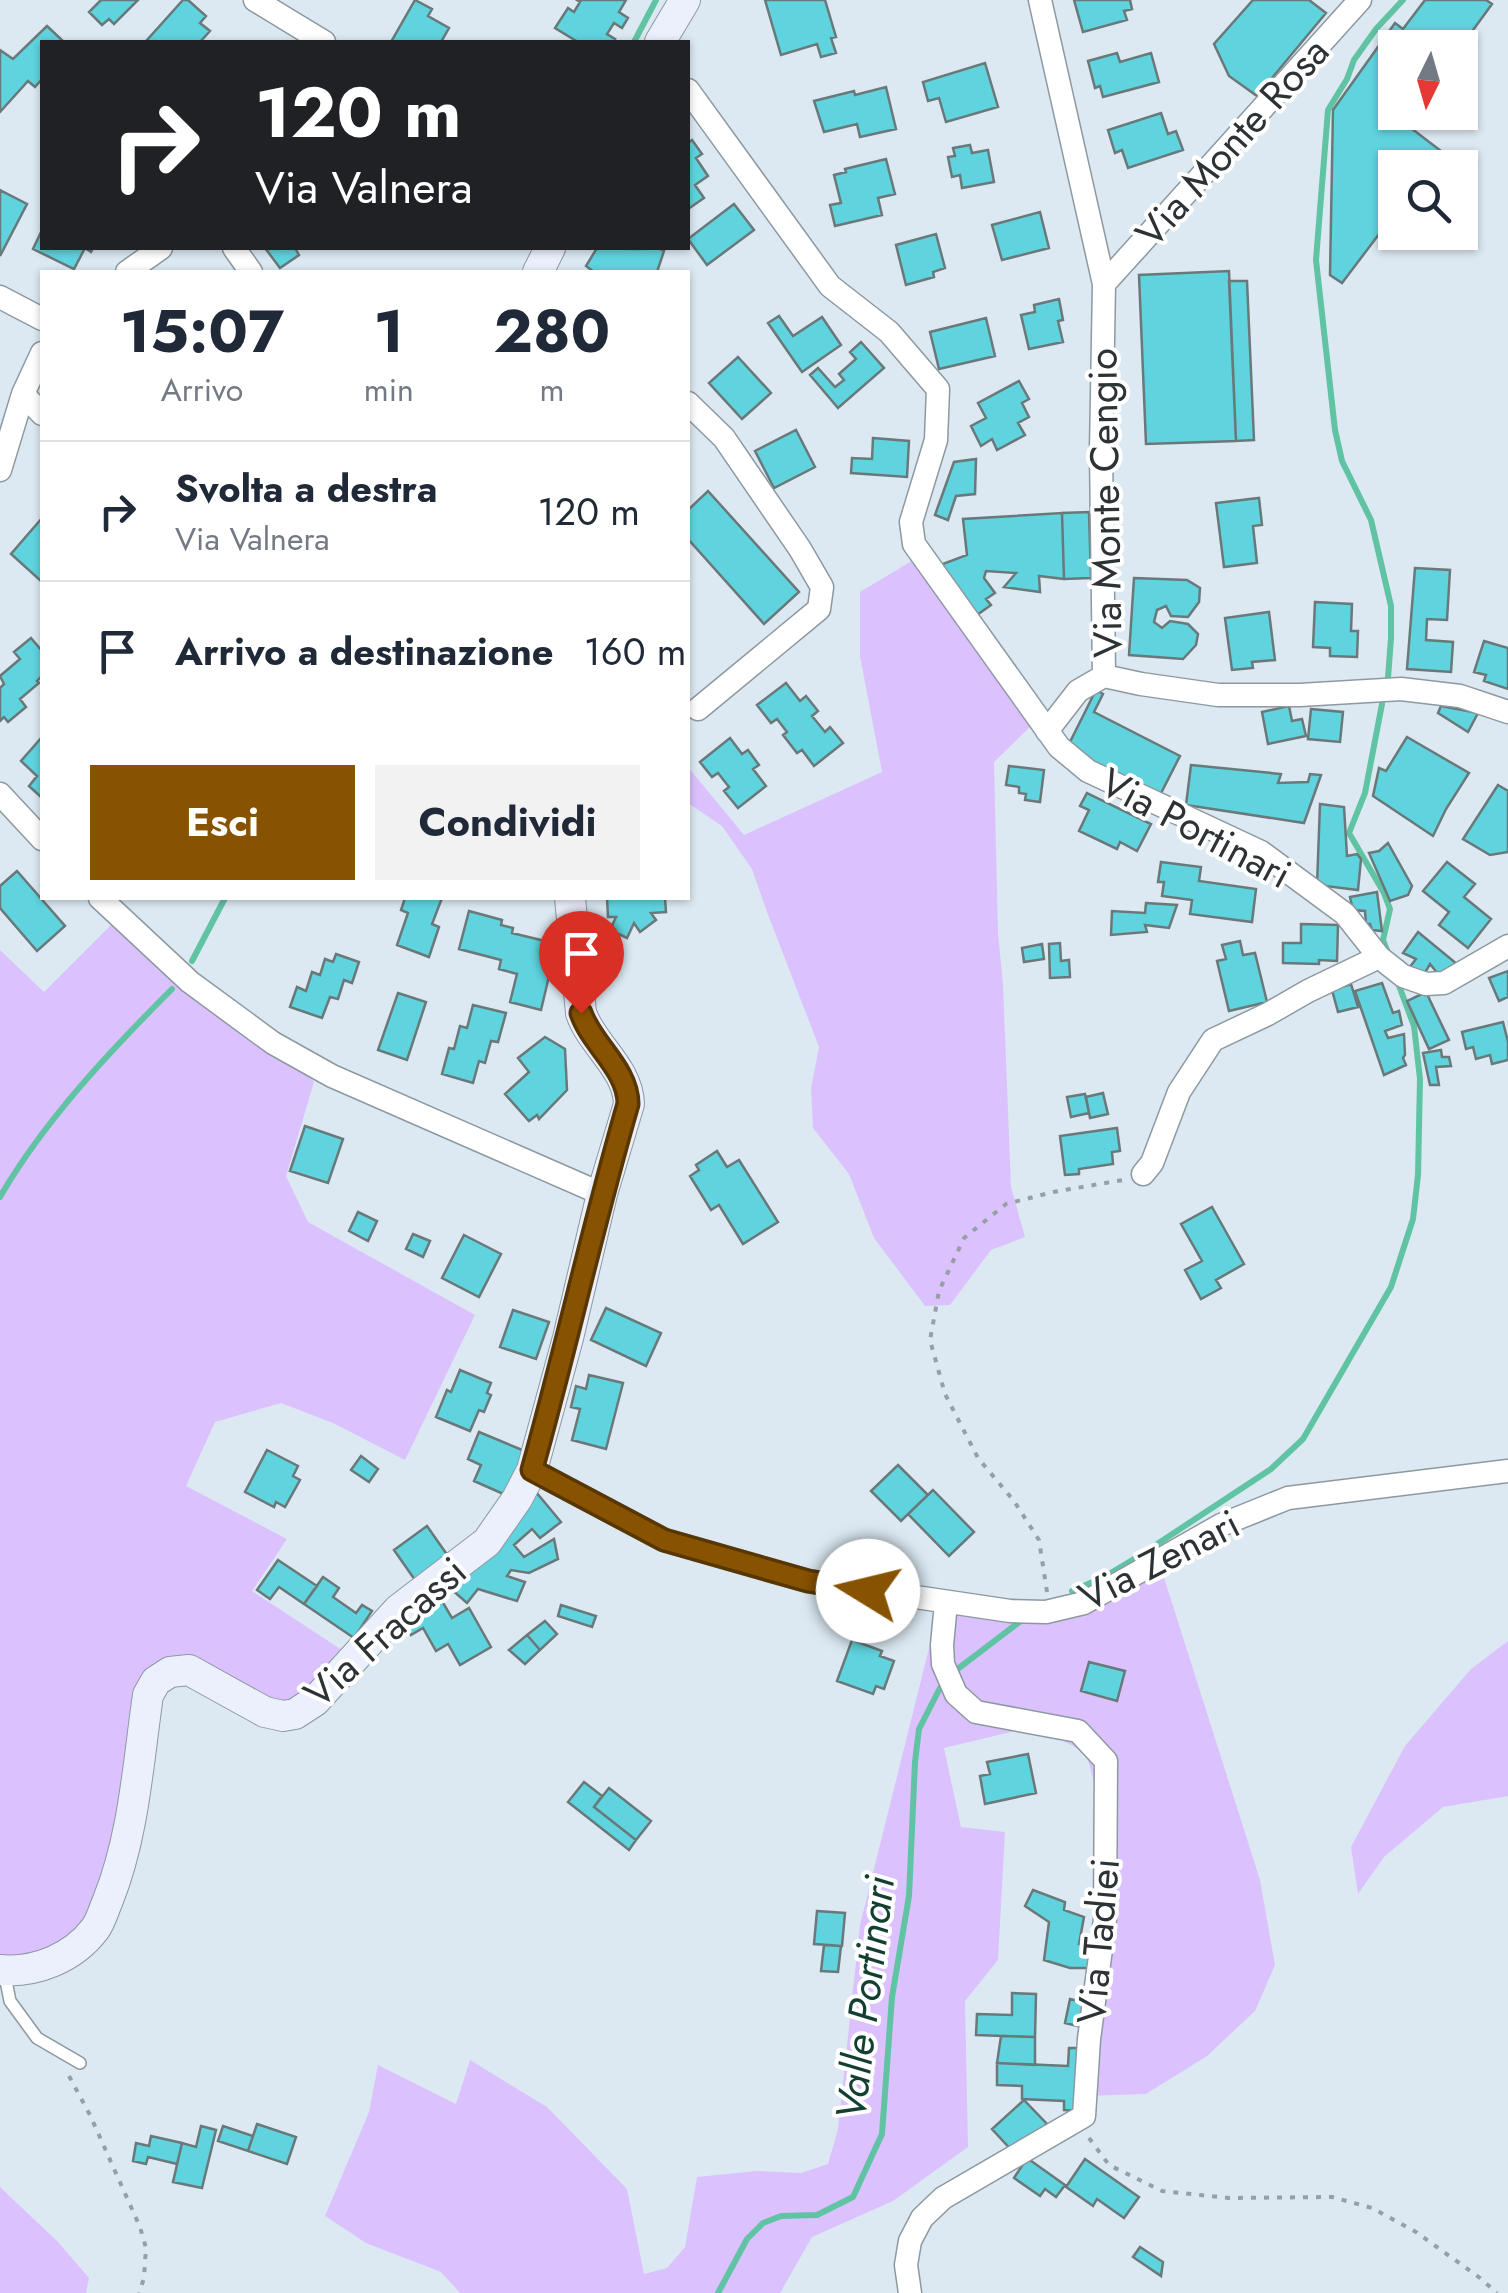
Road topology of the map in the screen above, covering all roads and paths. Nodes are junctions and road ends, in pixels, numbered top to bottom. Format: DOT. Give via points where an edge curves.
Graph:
graph roads {
  1 [pos="255,0"];
  2 [pos="684,0"];
  3 [pos="1040,0"];
  4 [pos="1360,0"];
  5 [pos="321,40"];
  6 [pos="661,40"];
  7 [pos="690,93"];
  8 [pos="158,250"];
  9 [pos="130,270"];
  10 [pos="1104,284"];
  11 [pos="0,297"];
  12 [pos="40,318"];
  13 [pos="40,357"];
  14 [pos="23,394"];
  15 [pos="690,405"];
  16 [pos="40,412"];
  17 [pos="0,470"];
  18 [pos="1104,676"];
  19 [pos="698,710"];
  20 [pos="1508,712"];
  21 [pos="1047,731"];
  22 [pos="0,794"];
  23 [pos="40,837"];
  24 [pos="102,900"];
  25 [pos="570,900"];
  26 [pos="1508,946"];
  27 [pos="1378,958"];
  28 [pos="1142,1174"];
  29 [pos="602,1194"];
  30 [pos="532,1470"];
  31 [pos="1508,1471"];
  32 [pos="946,1603"];
  33 [pos="1046,1612"];
  34 [pos="2,1970"];
  35 [pos="80,2064"];
  36 [pos="64,2071"];
  37 [pos="1084,2116"];
  38 [pos="139,2293"];
  39 [pos="910,2293"];
  40 [pos="1497,2293"];
  1 -- 5 [label="street"];
  2 -- 6 [label="street"];
  3 -- 10 [label="street, Via Monte Cengio"];
  4 -- 10 [label="street, Via Monte Rosa"];
  7 -- 21 [label="street, Via Portinari" via="830,286 888,332 938,389 936,440 911,522 914,544"];
  8 -- 9 [label="street"];
  10 -- 18 [label="street, Via Monte Cengio"];
  11 -- 12 [label="street"];
  13 -- 14 [label="street"];
  14 -- 16 [label="street"];
  14 -- 17 [label="street"];
  15 -- 19 [label="street" via="724,438 822,586 819,609"];
  18 -- 20 [label="street, Via Monte Cengio" via="1218,695 1401,689 1460,696"];
  18 -- 21 [label="street" via="1078,690"];
  21 -- 27 [label="street, Via Portinari" via="1088,771 1261,852 1345,914"];
  22 -- 23 [label="street"];
  24 -- 29 [label="street" via="190,982 273,1044"];
  25 -- 29 [label="street" via="581,1013 628,1091"];
  26 -- 27 [label="street, Via Portinari" via="1444,984 1402,976"];
  27 -- 28 [label="street" via="1213,1040"];
  28 -- 33 [label="path" via="1006,1204 964,1238 938,1290 930,1340 945,1394 978,1458 1039,1540"];
  29 -- 30 [label="street"];
  30 -- 32 [label="street, Via Zenari" via="664,1540 808,1581"];
  30 -- 34 [label="street, Via Fracassi" via="486,1542 398,1610 315,1701 294,1714 264,1712 189,1670 156,1681 148,1696 128,1839 96,1928 50,1964"];
  31 -- 33 [label="street, Via Zenari" via="1288,1498 1222,1525 1084,1603"];
  32 -- 33 [label="street, Via Zenari"];
  32 -- 37 [label="street, Via Tadiei" via="943,1664 956,1694 976,1712 1078,1731 1106,1761 1106,1919"];
  34 -- 35 [label="lane" via="10,2001 37,2038"];
  36 -- 38 [label="path" via="140,2228 146,2248"];
  37 -- 39 [label="street" via="943,2198 922,2218 906,2264"];
  37 -- 40 [label="path" via="1085,2133 1109,2165 1162,2191 1229,2198 1332,2196 1372,2208"];
}
